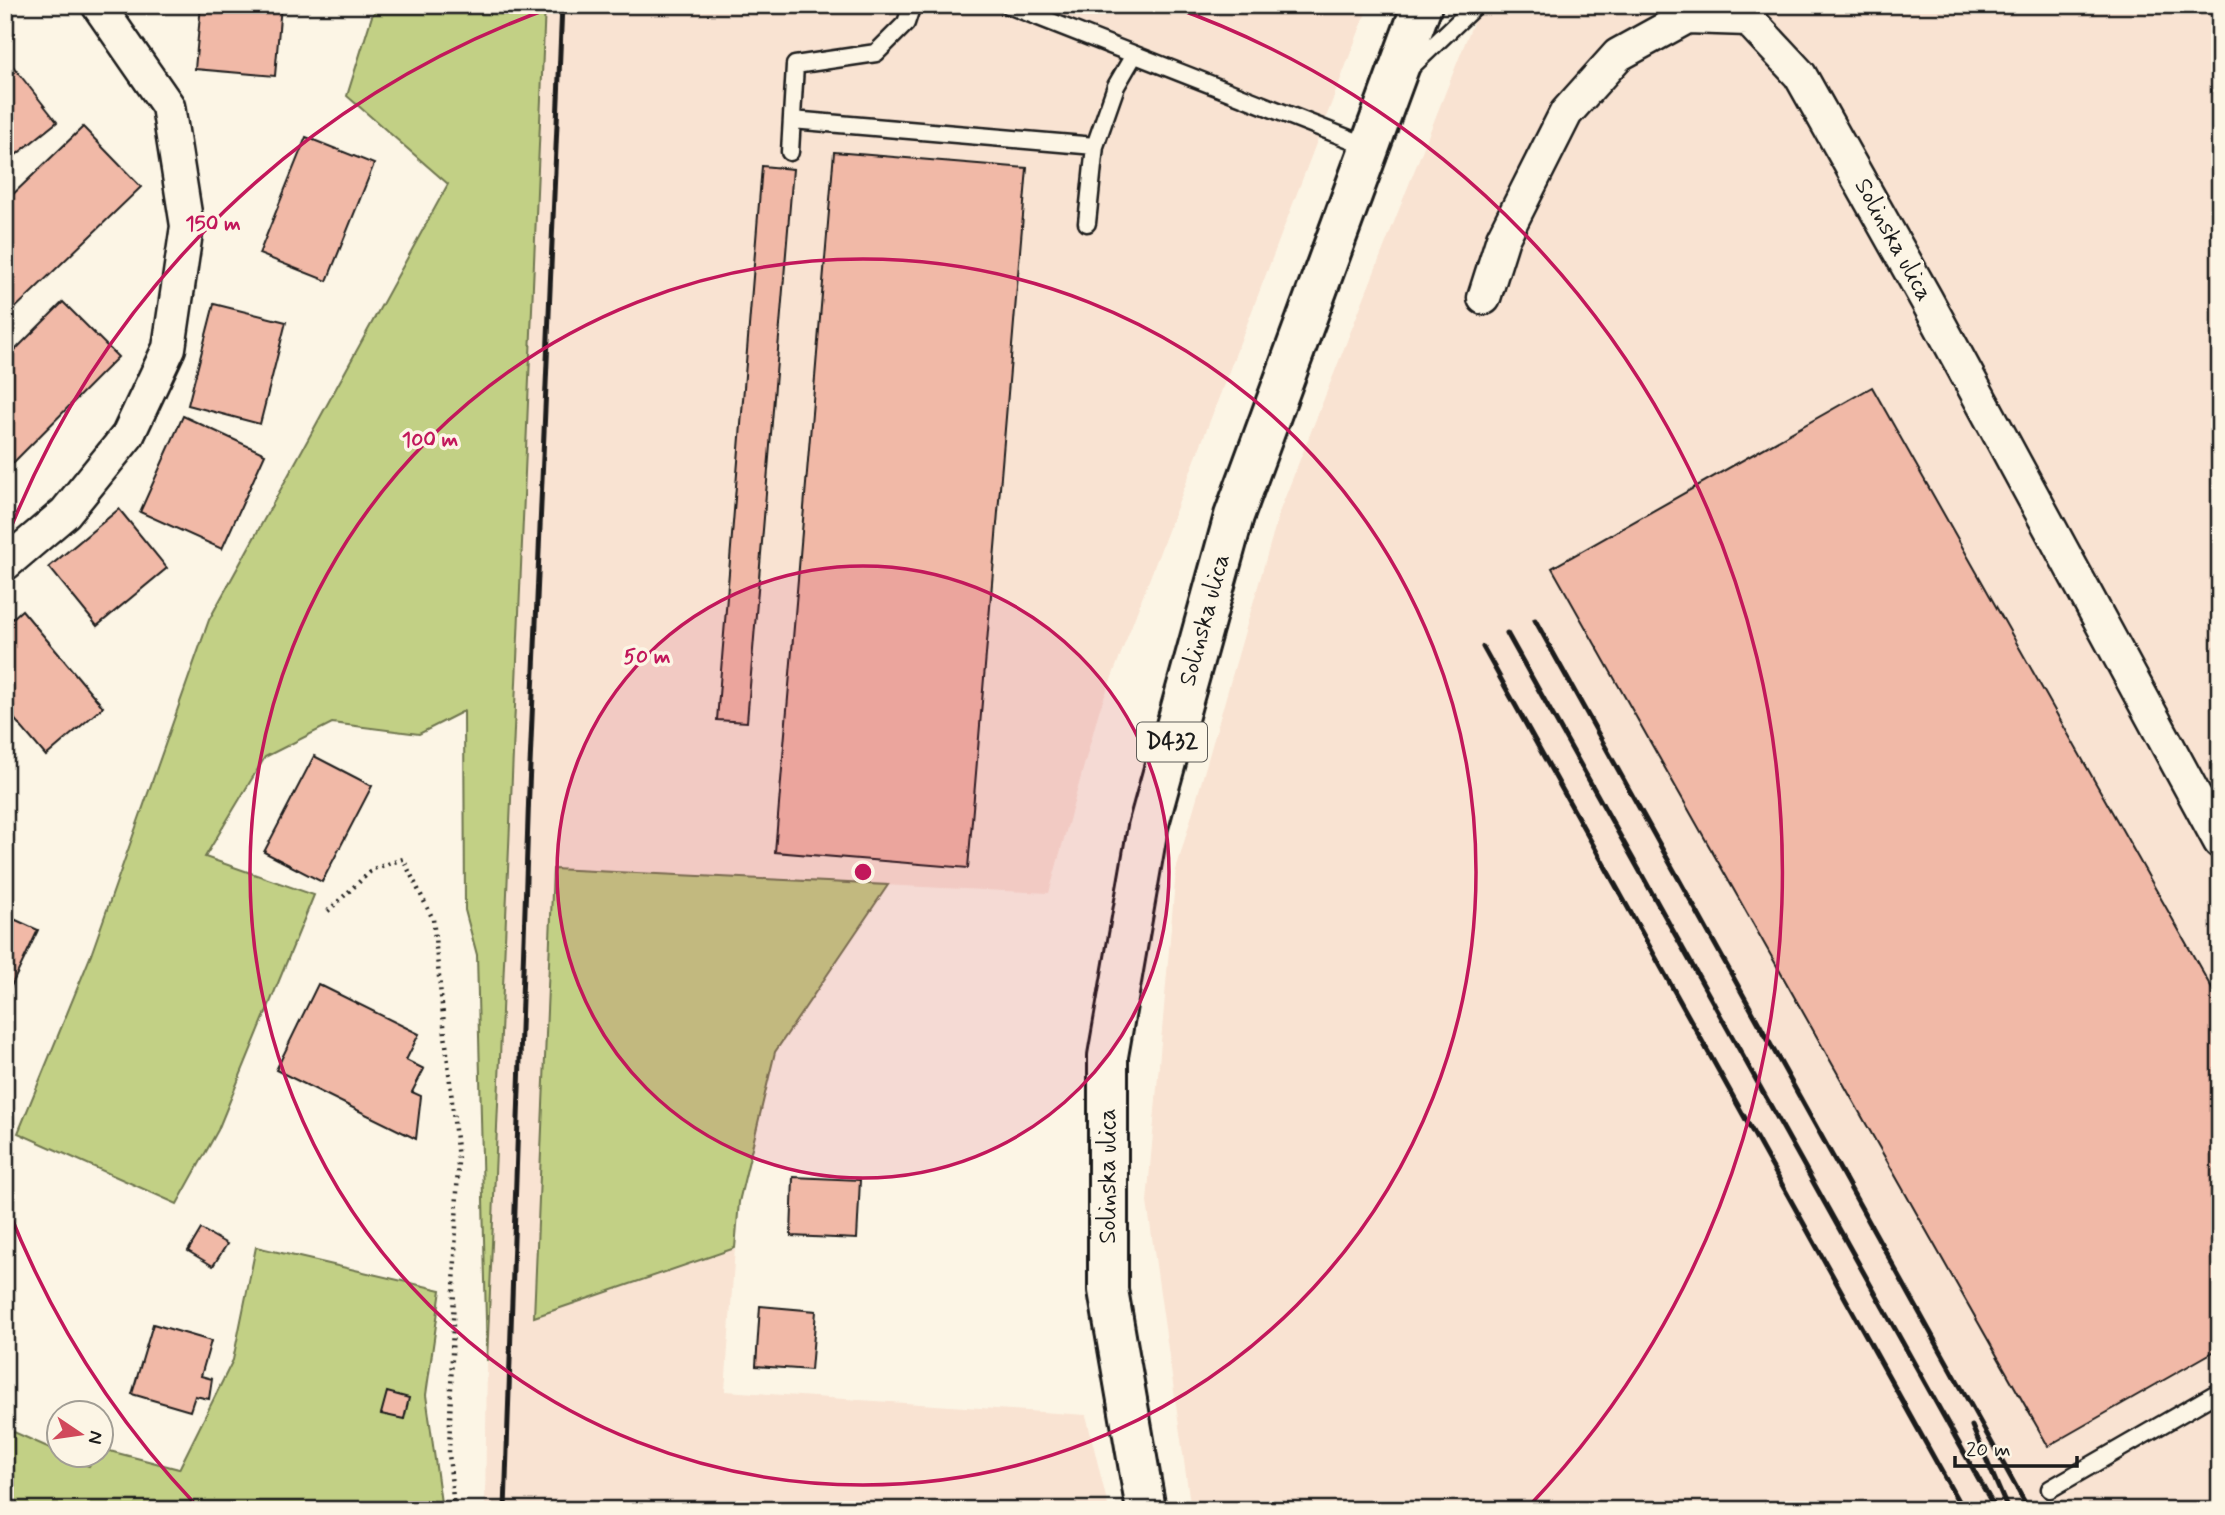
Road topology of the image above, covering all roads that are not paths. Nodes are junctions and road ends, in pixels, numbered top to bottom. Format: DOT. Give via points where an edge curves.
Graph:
graph roads {
  1 [pos="98,5"];
  2 [pos="912,5"];
  3 [pos="1008,5"];
  4 [pos="1422,5"];
  5 [pos="1476,5"];
  6 [pos="1134,55"];
  7 [pos="1394,84"];
  8 [pos="792,120"];
  9 [pos="1095,146"];
  10 [pos="1372,148"];
  11 [pos="790,152"];
  12 [pos="1087,223"];
  13 [pos="1484,298"];
  14 [pos="5,564"];
  15 [pos="2220,842"];
  16 [pos="2220,1391"];
  17 [pos="2050,1489"];
  18 [pos="1146,1510"];
  1 -- 14 [label="street" via="168,106 187,226 169,348 128,435 65,513"];
  2 -- 8 [label="lane" via="906,23 876,53 795,65"];
  3 -- 6 [label="lane"];
  4 -- 7 [label="main road, Solinska ulica / D432"];
  5 -- 7 [label="lane"];
  6 -- 9 [label="lane" via="1116,86"];
  6 -- 10 [label="lane"];
  7 -- 10 [label="main road, Solinska ulica / D432"];
  8 -- 9 [label="lane"];
  8 -- 11 [label="lane"];
  9 -- 12 [label="lane"];
  10 -- 18 [label="main road, Solinska ulica / D432" via="1234,516 1149,827 1108,1056 1108,1290"];
  13 -- 15 [label="street, Solinska ulica" via="1503,237 1566,113 1618,55 1687,17 1748,19 1800,75"];
  16 -- 17 [label="lane"];
}
